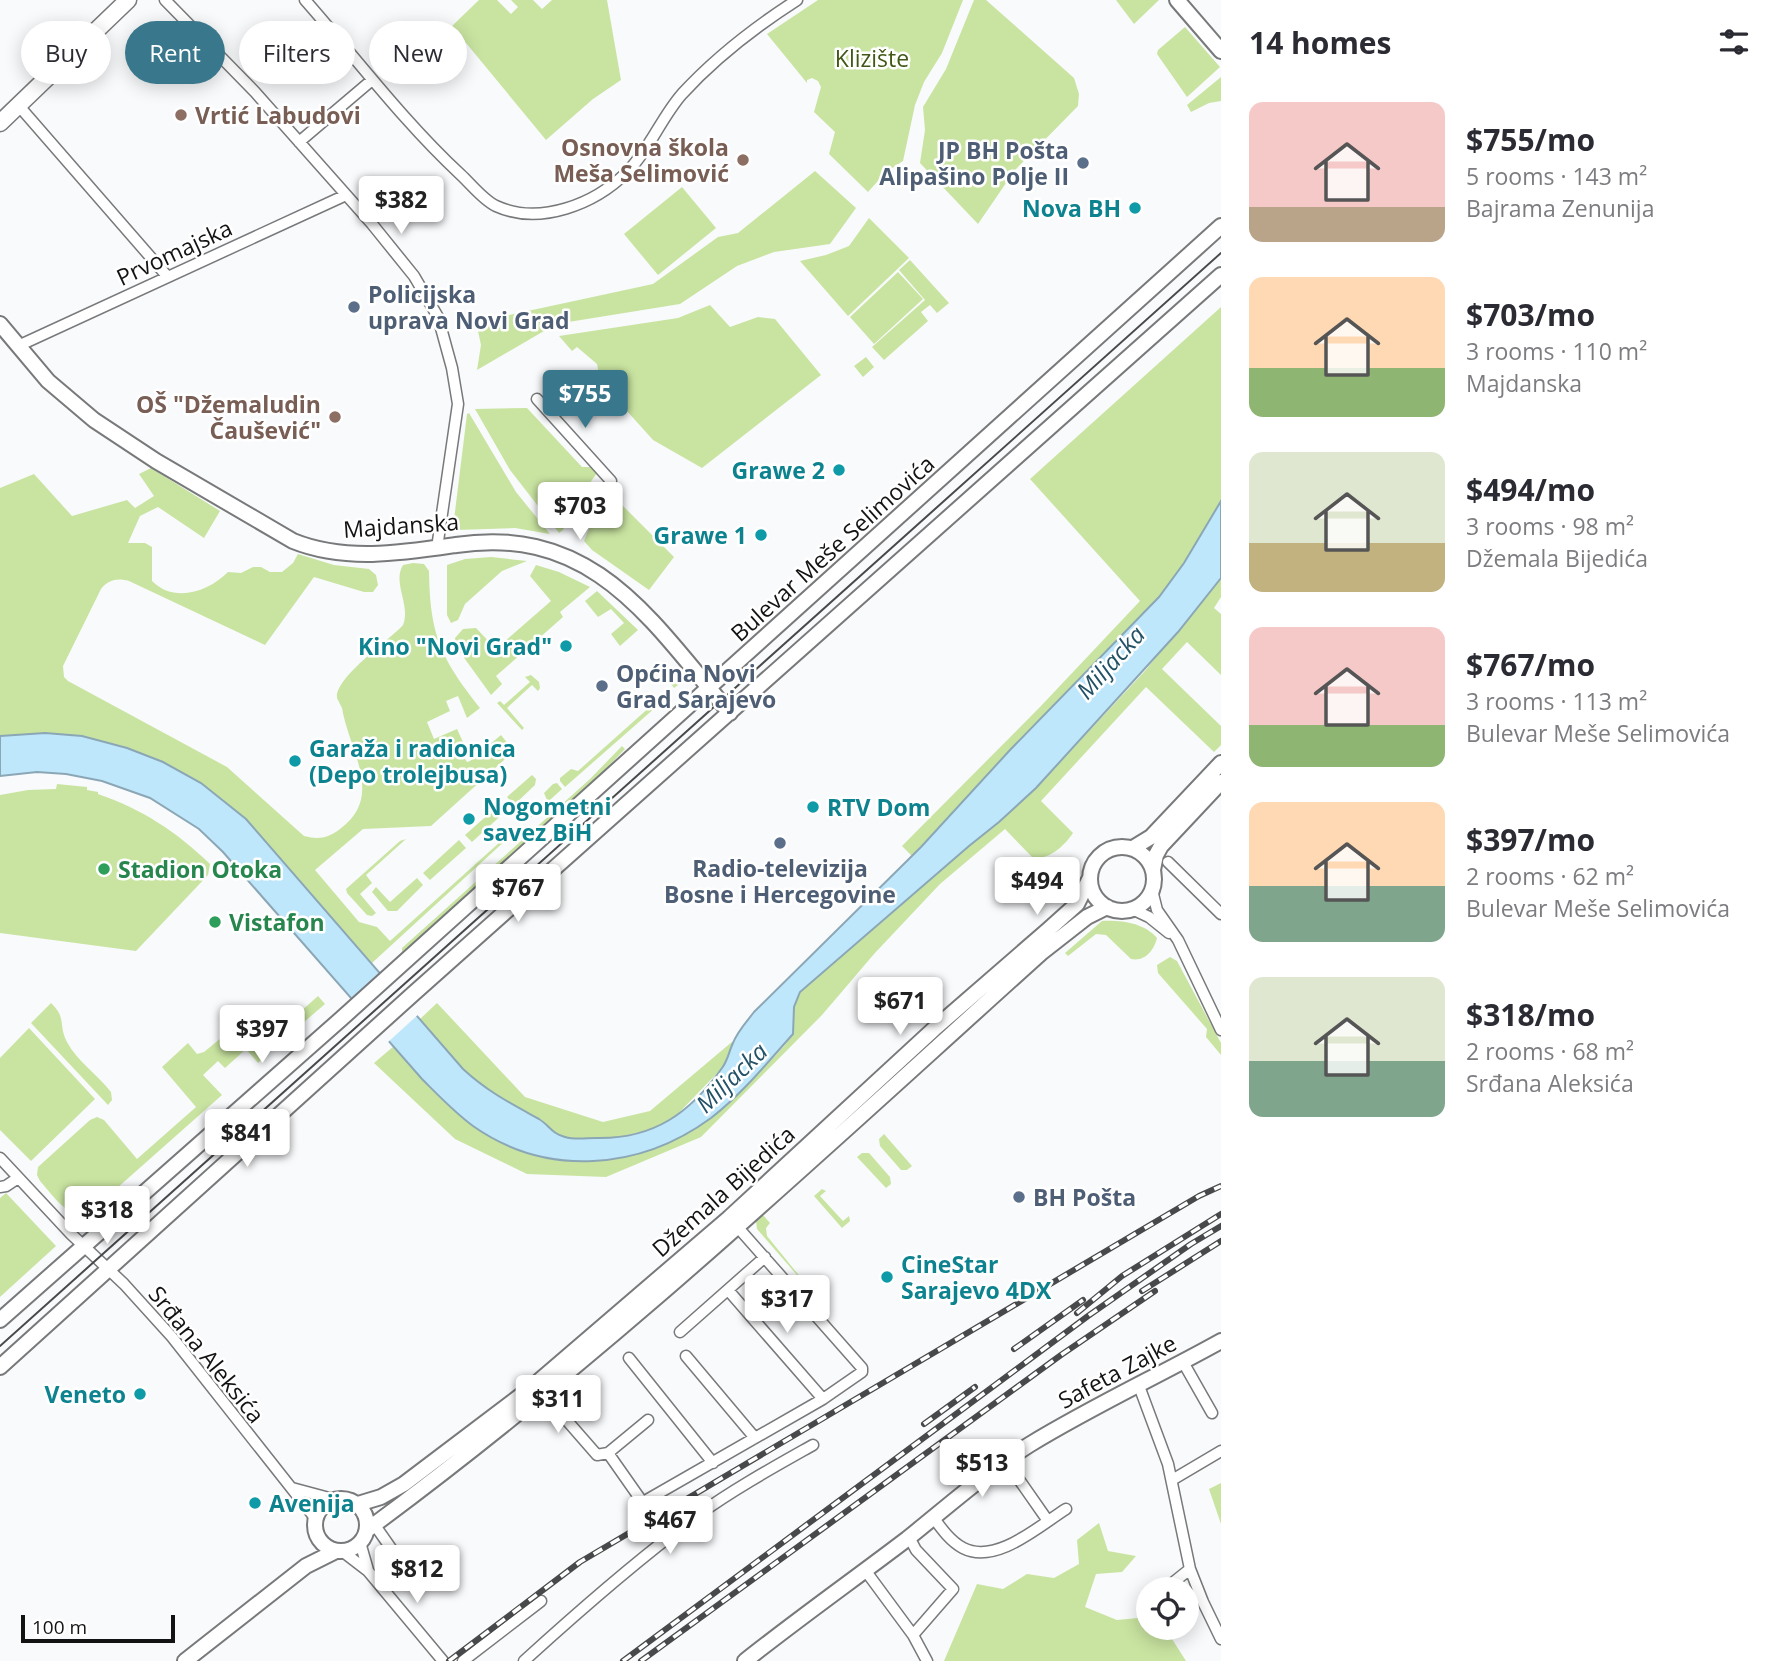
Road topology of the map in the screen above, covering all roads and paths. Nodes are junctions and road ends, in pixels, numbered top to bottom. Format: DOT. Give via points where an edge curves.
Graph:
graph roads {
  1 [pos="128,0"];
  2 [pos="165,0"];
  3 [pos="305,0"];
  4 [pos="797,0"];
  5 [pos="1177,0"];
  6 [pos="1221,51"];
  7 [pos="369,76"];
  8 [pos="369,83"];
  9 [pos="375,84"];
  10 [pos="19,106"];
  11 [pos="0,123"];
  12 [pos="299,142"];
  13 [pos="346,195"];
  14 [pos="1221,226"];
  15 [pos="1221,275"];
  16 [pos="167,276"];
  17 [pos="0,324"];
  18 [pos="18,346"];
  19 [pos="537,399"];
  20 [pos="611,481"];
  21 [pos="437,548"];
  22 [pos="709,688"];
  23 [pos="730,712"];
  24 [pos="1221,763"];
  25 [pos="1221,782"];
  26 [pos="1133,848"];
  27 [pos="1168,862"];
  28 [pos="1153,870"];
  29 [pos="1090,878"];
  30 [pos="1152,890"];
  31 [pos="1107,907"];
  32 [pos="1132,909"];
  33 [pos="1221,914"];
  34 [pos="1178,940"];
  35 [pos="1221,1030"];
  36 [pos="0,1158"];
  37 [pos="18,1178"];
  38 [pos="0,1187"];
  39 [pos="733,1222"];
  40 [pos="83,1245"];
  41 [pos="765,1257"];
  42 [pos="110,1270"];
  43 [pos="728,1290"];
  44 [pos="0,1320"];
  45 [pos="680,1332"];
  46 [pos="1221,1341"];
  47 [pos="686,1356"];
  48 [pos="629,1358"];
  49 [pos="1183,1363"];
  50 [pos="0,1367"];
  51 [pos="1139,1386"];
  52 [pos="542,1392"];
  53 [pos="823,1399"];
  54 [pos="1212,1413"];
  55 [pos="648,1420"];
  56 [pos="755,1438"];
  57 [pos="813,1445"];
  58 [pos="1221,1451"];
  59 [pos="608,1453"];
  60 [pos="1006,1461"];
  61 [pos="713,1463"];
  62 [pos="1172,1480"];
  63 [pos="291,1488"];
  64 [pos="333,1499"];
  65 [pos="358,1504"];
  66 [pos="1066,1509"];
  67 [pos="933,1517"];
  68 [pos="315,1518"];
  69 [pos="1048,1521"];
  70 [pos="367,1532"];
  71 [pos="316,1535"];
  72 [pos="909,1537"];
  73 [pos="339,1551"];
  74 [pos="402,1564"];
  75 [pos="306,1566"];
  76 [pos="1190,1569"];
  77 [pos="368,1570"];
  78 [pos="864,1570"];
  79 [pos="1180,1577"];
  80 [pos="541,1601"];
  81 [pos="913,1635"];
  82 [pos="1221,1639"];
  83 [pos="185,1661"];
  84 [pos="443,1661"];
  85 [pos="463,1661"];
  86 [pos="524,1661"];
  87 [pos="745,1661"];
  88 [pos="927,1661"];
  1 -- 10 [label="main road"];
  2 -- 12 [label="street"];
  3 -- 7 [label="street"];
  4 -- 9 [label="street" via="756,27 682,94 628,172 603,191 559,211 509,211 493,204 430,147"];
  5 -- 6 [label="main road"];
  8 -- 12 [label="street"];
  10 -- 11 [label="main road"];
  10 -- 16 [label="street"];
  12 -- 13 [label="street"];
  13 -- 16 [label="street, Prvomajska"];
  13 -- 21 [label="street" via="414,276 438,317 445,340 458,404"];
  14 -- 22 [label="main road, Bulevar Meše Selimovića"];
  15 -- 23 [label="main road"];
  16 -- 18 [label="street, Prvomajska"];
  17 -- 18 [label="main road, Majdanska"];
  18 -- 21 [label="main road, Majdanska" via="48,381 94,420 293,541 356,554"];
  19 -- 20 [label="street"];
  21 -- 22 [label="main road, Majdanska" via="505,543 544,548 578,561 635,601"];
  22 -- 23 [label="main road, Majdanska"];
  22 -- 40 [label="main road, Bulevar Meše Selimovića"];
  23 -- 42 [label="main road"];
  24 -- 26 [label="main road, Džemala Bijedića" via="1151,837"];
  25 -- 28 [label="main road" via="1161,846"];
  26 -- 28 [label="main road"];
  26 -- 29 [label="main road, Džemala Bijedića" via="1104,852 1093,865"];
  27 -- 33 [label="street"];
  28 -- 30 [label="main road"];
  29 -- 31 [label="main road" via="1094,895"];
  29 -- 39 [label="main road, Džemala Bijedića" via="1077,904 934,1029"];
  30 -- 32 [label="main road"];
  30 -- 34 [label="street" via="1157,910"];
  31 -- 32 [label="main road"];
  31 -- 39 [label="main road, Džemala Bijedića" via="1041,953"];
  32 -- 34 [label="street"];
  34 -- 35 [label="street"];
  36 -- 37 [label="street, Srđana Aleksića"];
  37 -- 38 [label="street"];
  37 -- 40 [label="street, Srđana Aleksića"];
  39 -- 41 [label="street"];
  39 -- 52 [label="main road, Džemala Bijedića"];
  39 -- 65 [label="main road, Džemala Bijedića" via="532,1387 404,1484"];
  40 -- 42 [label="street, Srđana Aleksića"];
  40 -- 44 [label="main road, Bulevar Meše Selimovića"];
  41 -- 43 [label="street"];
  41 -- 53 [label="street" via="862,1368 860,1375"];
  42 -- 50 [label="main road"];
  42 -- 63 [label="street, Srđana Aleksića" via="199,1369"];
  43 -- 45 [label="street"];
  43 -- 53 [label="street"];
  46 -- 49 [label="main road, Safeta Zajke"];
  47 -- 56 [label="street"];
  48 -- 61 [label="street"];
  49 -- 51 [label="main road, Safeta Zajke"];
  49 -- 54 [label="street"];
  51 -- 60 [label="main road, Safeta Zajke"];
  51 -- 62 [label="street"];
  52 -- 59 [label="street" via="591,1451"];
  52 -- 70 [label="main road, Džemala Bijedića"];
  53 -- 56 [label="street"];
  55 -- 59 [label="street"];
  56 -- 61 [label="street"];
  57 -- 86 [label="street" via="699,1514"];
  58 -- 62 [label="street"];
  59 -- 61 [label="street" via="645,1501"];
  60 -- 67 [label="main road, Safeta Zajke"];
  60 -- 69 [label="street"];
  62 -- 76 [label="street"];
  63 -- 64 [label="street"];
  63 -- 68 [label="street, Srđana Aleksića"];
  64 -- 65 [label="main road"];
  64 -- 68 [label="main road"];
  65 -- 70 [label="main road" via="366,1516"];
  66 -- 69 [label="street"];
  67 -- 69 [label="street" via="964,1549 987,1554 1000,1551"];
  67 -- 72 [label="main road, Safeta Zajke"];
  68 -- 71 [label="main road"];
  70 -- 73 [label="main road" via="349,1550"];
  70 -- 74 [label="street"];
  70 -- 77 [label="street"];
  71 -- 73 [label="main road" via="325,1546"];
  71 -- 75 [label="main road"];
  72 -- 78 [label="main road, Safeta Zajke"];
  72 -- 81 [label="street" via="953,1588"];
  73 -- 75 [label="main road"];
  73 -- 77 [label="street"];
  75 -- 83 [label="main road"];
  76 -- 79 [label="street"];
  76 -- 82 [label="street"];
  77 -- 84 [label="street"];
  78 -- 81 [label="street"];
  78 -- 87 [label="main road, Safeta Zajke"];
  80 -- 85 [label="street"];
  81 -- 88 [label="street"];
}
